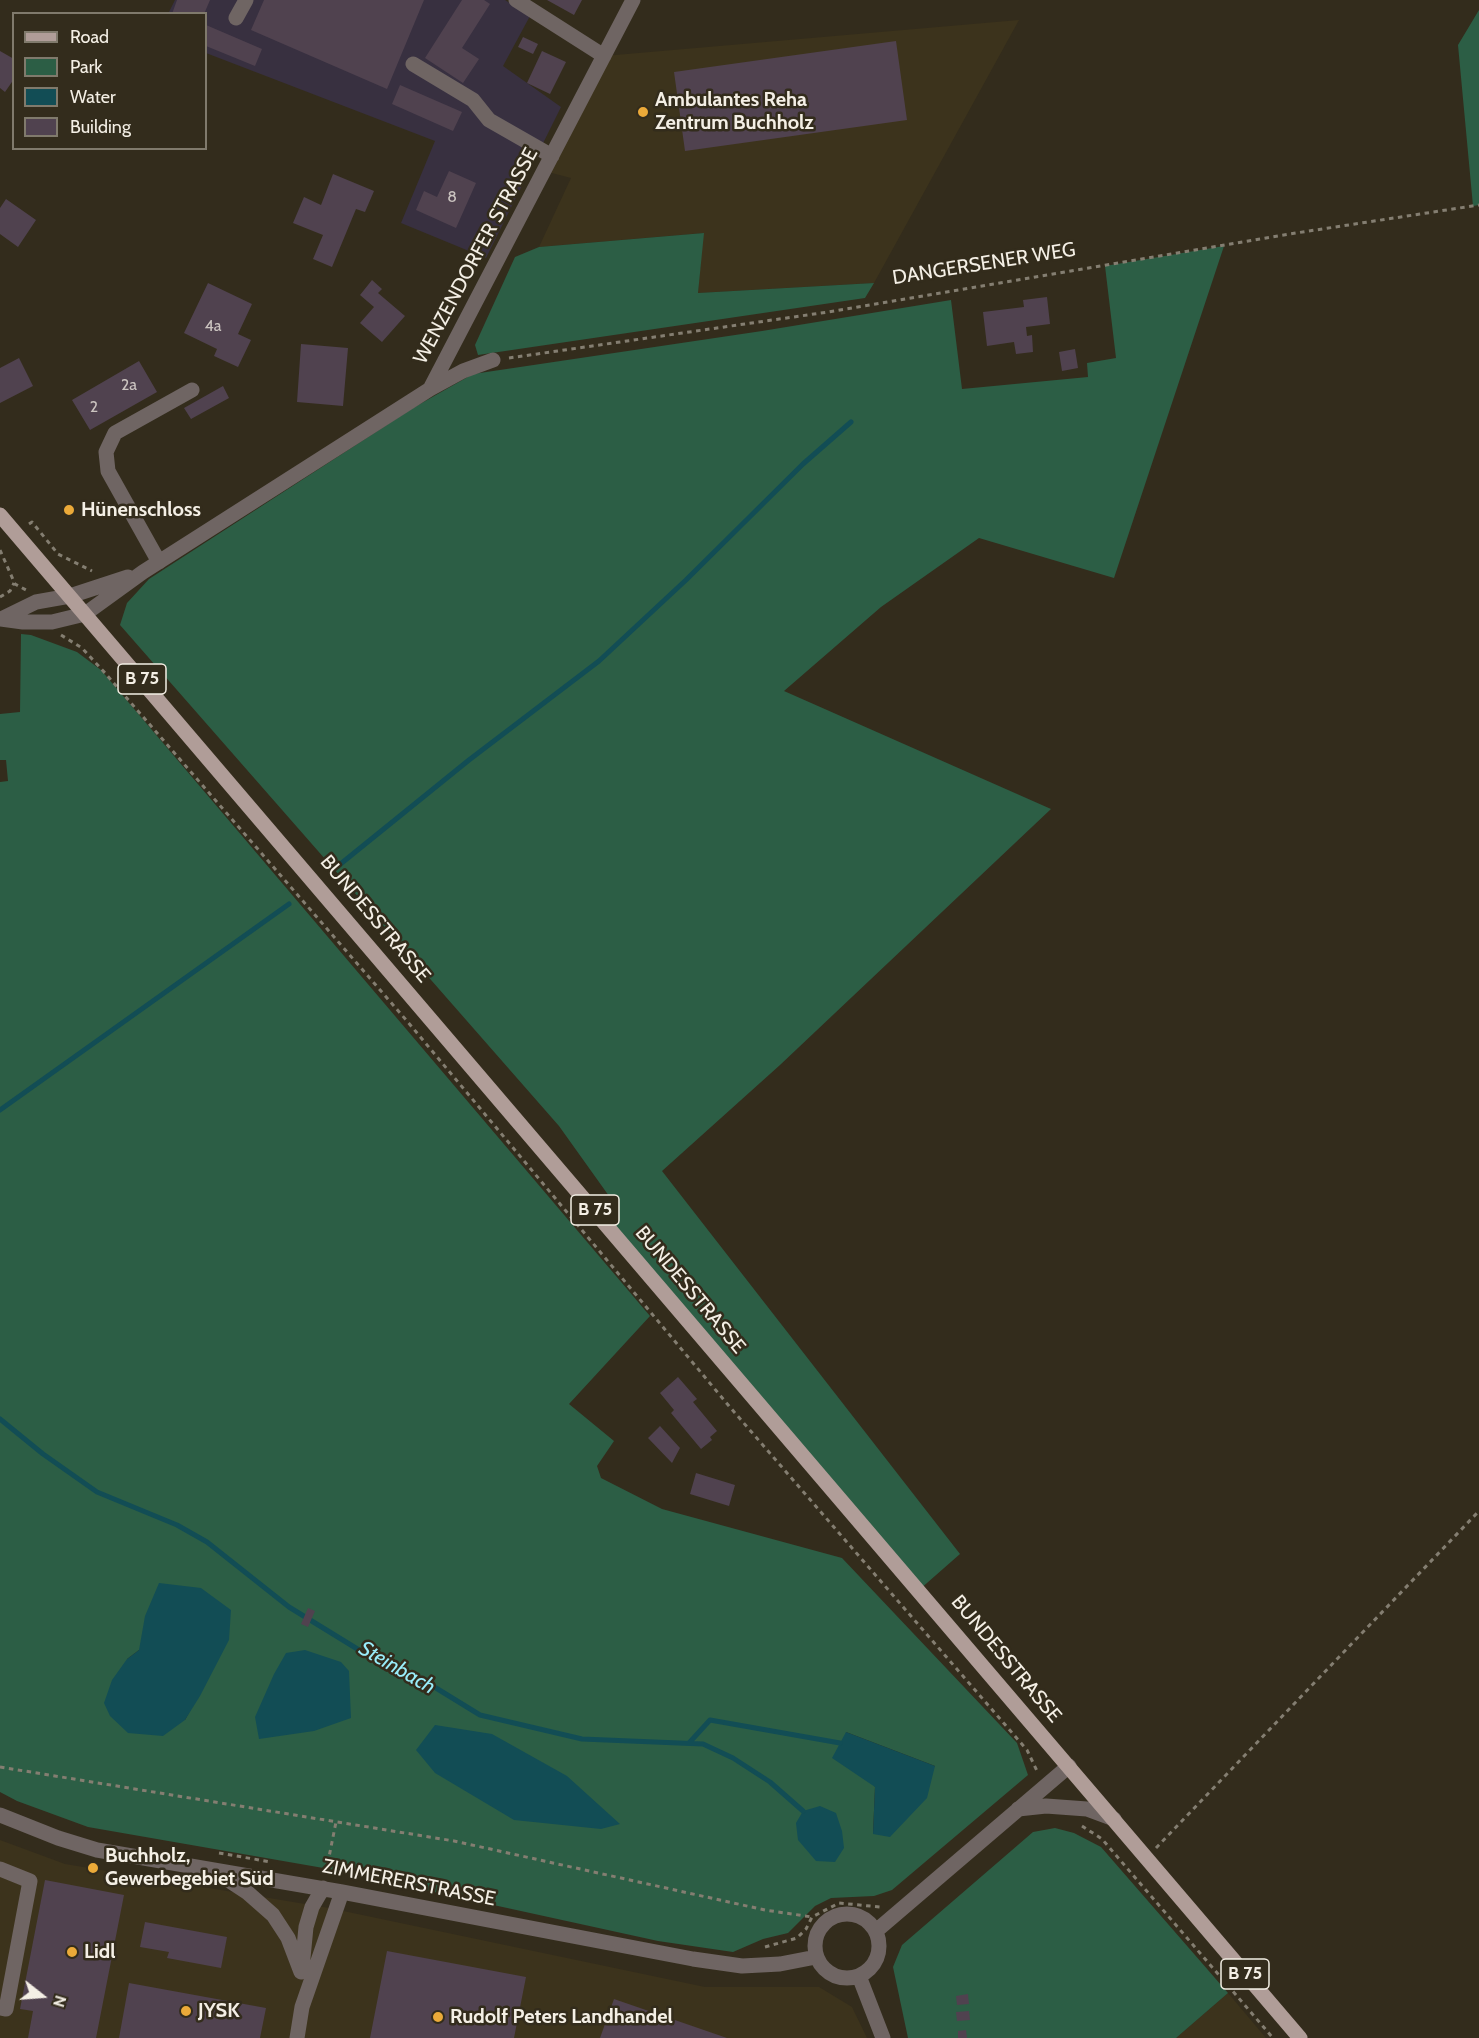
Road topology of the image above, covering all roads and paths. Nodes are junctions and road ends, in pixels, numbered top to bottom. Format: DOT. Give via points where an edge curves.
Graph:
graph roads {
  1 [pos="246,0"];
  2 [pos="516,0"];
  3 [pos="633,0"];
  4 [pos="236,18"];
  5 [pos="604,56"];
  6 [pos="413,64"];
  7 [pos="552,156"];
  8 [pos="1479,205"];
  9 [pos="499,359"];
  10 [pos="430,389"];
  11 [pos="192,390"];
  12 [pos="0,515"];
  13 [pos="16,534"];
  14 [pos="0,550"];
  15 [pos="159,562"];
  16 [pos="99,571"];
  17 [pos="143,572"];
  18 [pos="15,582"];
  19 [pos="70,596"];
  20 [pos="0,597"];
  21 [pos="36,602"];
  22 [pos="85,614"];
  23 [pos="1,619"];
  24 [pos="52,622"];
  25 [pos="1479,1511"];
  26 [pos="1069,1766"];
  27 [pos="0,1767"];
  28 [pos="1035,1771"];
  29 [pos="1032,1778"];
  30 [pos="1048,1784"];
  31 [pos="1063,1807"];
  32 [pos="1018,1809"];
  33 [pos="0,1815"];
  34 [pos="1114,1819"];
  35 [pos="336,1822"];
  36 [pos="1146,1857"];
  37 [pos="0,1869"];
  38 [pos="211,1869"];
  39 [pos="323,1888"];
  40 [pos="342,1892"];
  41 [pos="881,1908"];
  42 [pos="812,1917"];
  43 [pos="876,1931"];
  44 [pos="764,1947"];
  45 [pos="816,1957"];
  46 [pos="301,1972"];
  47 [pos="859,1976"];
  48 [pos="302,2007"];
  49 [pos="0,2008"];
  50 [pos="297,2038"];
  51 [pos="883,2038"];
  52 [pos="1273,2038"];
  53 [pos="1300,2038"];
  1 -- 4 [label="street"];
  2 -- 5 [label="street"];
  3 -- 5 [label="street, WENZENDORFER STRASSE"];
  5 -- 7 [label="street, WENZENDORFER STRASSE"];
  6 -- 7 [label="street" via="473,100 489,120"];
  7 -- 10 [label="street, WENZENDORFER STRASSE"];
  8 -- 9 [label="path, DANGERSENER WEG" via="828,312"];
  9 -- 10 [label="street" via="463,370"];
  10 -- 15 [label="street, WENZENDORFER STRASSE"];
  11 -- 15 [label="street" via="115,433 106,452 108,471"];
  12 -- 13 [label="main road, BUNDESSTRASSE / B 75"];
  13 -- 16 [label="path" via="32,522 58,554 81,568"];
  13 -- 19 [label="main road, BUNDESSTRASSE / B 75"];
  14 -- 18 [label="path"];
  15 -- 17 [label="street, WENZENDORFER STRASSE"];
  17 -- 19 [label="street, WENZENDORFER STRASSE"];
  17 -- 22 [label="street, WENZENDORFER STRASSE"];
  18 -- 20 [label="path"];
  18 -- 21 [label="path"];
  19 -- 21 [label="street, WENZENDORFER STRASSE"];
  19 -- 22 [label="main road, BUNDESSTRASSE / B 75"];
  21 -- 23 [label="street, WENZENDORFER STRASSE"];
  22 -- 24 [label="street"];
  22 -- 26 [label="main road, BUNDESSTRASSE / B 75"];
  23 -- 24 [label="street"];
  24 -- 28 [label="path" via="63,637 82,648 105,673 400,1013 729,1406 1027,1750"];
  25 -- 36 [label="path"];
  26 -- 30 [label="street"];
  26 -- 34 [label="main road, BUNDESSTRASSE / B 75"];
  27 -- 35 [label="path"];
  28 -- 29 [label="path"];
  28 -- 30 [label="path"];
  30 -- 32 [label="street"];
  31 -- 32 [label="street"];
  31 -- 34 [label="street" via="1087,1809"];
  31 -- 52 [label="path" via="1065,1821 1102,1839"];
  32 -- 43 [label="street"];
  33 -- 38 [label="street, ZIMMERERSTRASSE" via="97,1850"];
  34 -- 36 [label="main road, BUNDESSTRASSE / B 75"];
  35 -- 39 [label="path"];
  35 -- 42 [label="path" via="454,1841"];
  36 -- 53 [label="main road, BUNDESSTRASSE / B 75"];
  37 -- 49 [label="street" via="30,1881 6,2009"];
  38 -- 39 [label="street, ZIMMERERSTRASSE"];
  38 -- 46 [label="street" via="273,1915 288,1938"];
  39 -- 40 [label="street, ZIMMERERSTRASSE"];
  39 -- 46 [label="street" via="306,1927"];
  40 -- 45 [label="street, ZIMMERERSTRASSE" via="742,1966"];
  40 -- 48 [label="street"];
  41 -- 42 [label="path" via="839,1903"];
  42 -- 44 [label="path" via="796,1938"];
  43 -- 45 [label="street" via="856,1915 833,1916 816,1934"];
  43 -- 47 [label="street" via="878,1957"];
  45 -- 47 [label="street" via="833,1976"];
  46 -- 48 [label="street"];
  47 -- 51 [label="street"];
  48 -- 50 [label="street"];
}
